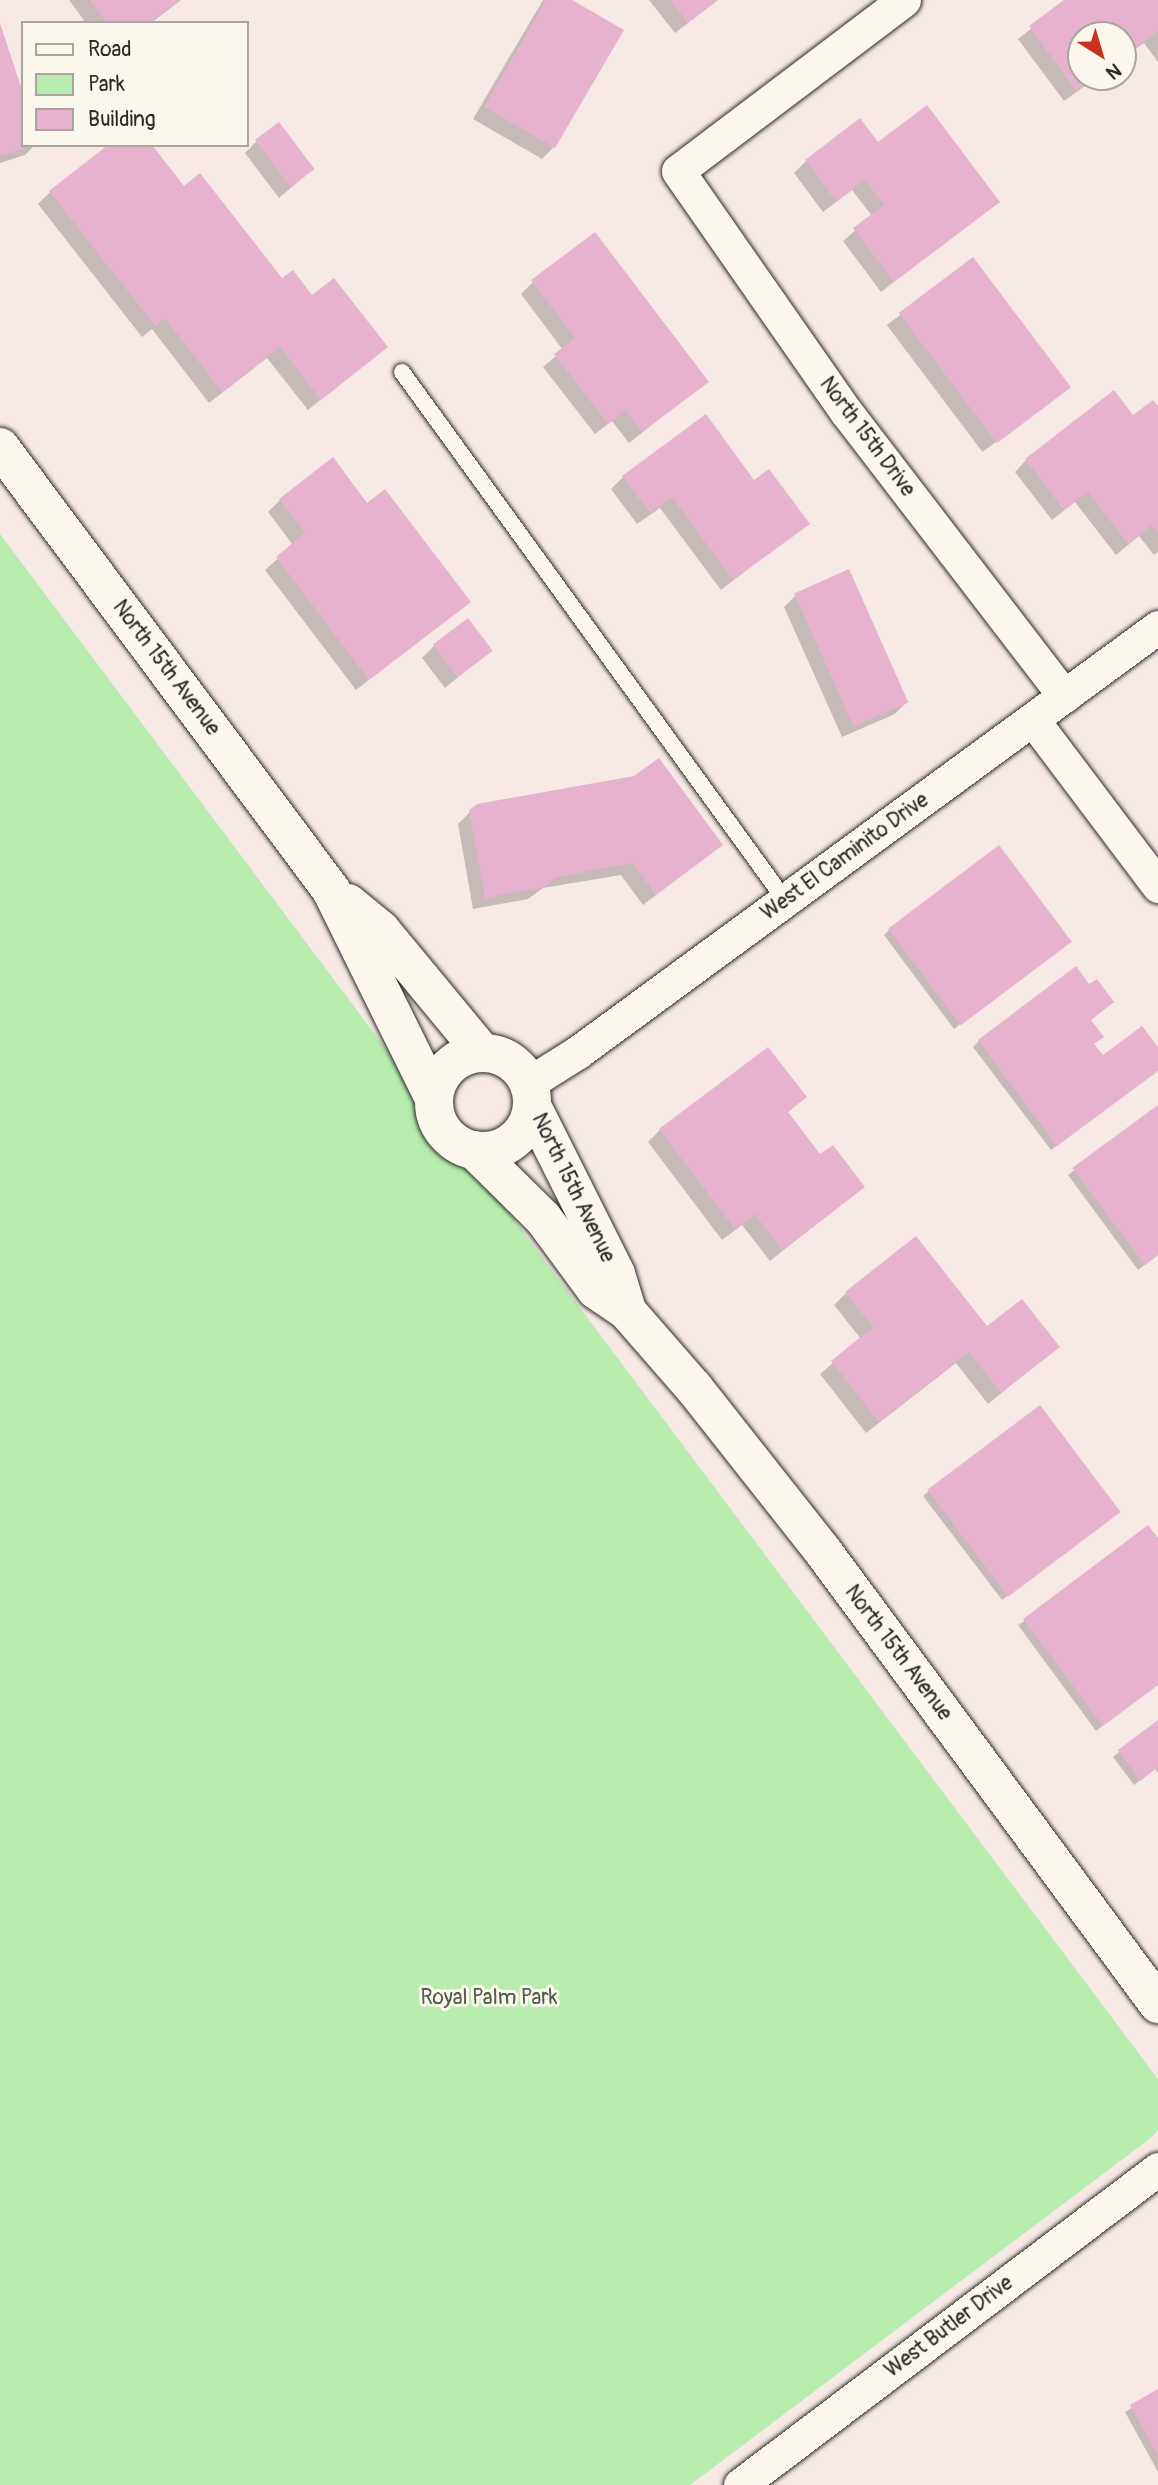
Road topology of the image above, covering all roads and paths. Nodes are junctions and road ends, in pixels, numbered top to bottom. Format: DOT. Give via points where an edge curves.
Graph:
graph roads {
  1 [pos="904,0"];
  2 [pos="402,372"];
  3 [pos="0,447"];
  4 [pos="1158,627"];
  5 [pos="1064,696"];
  6 [pos="1033,720"];
  7 [pos="1158,886"];
  8 [pos="331,890"];
  9 [pos="785,900"];
  10 [pos="482,1052"];
  11 [pos="531,1094"];
  12 [pos="434,1098"];
  13 [pos="474,1150"];
  14 [pos="627,1311"];
  15 [pos="1158,2004"];
  16 [pos="1158,2169"];
  17 [pos="740,2485"];
  1 -- 5 [label="street, North 15th Drive" via="678,171 848,414"];
  2 -- 9 [label="lane"];
  3 -- 8 [label="street, North 15th Avenue"];
  4 -- 5 [label="street, West El Caminito Drive"];
  5 -- 6 [label="street, West El Caminito Drive"];
  6 -- 7 [label="street"];
  6 -- 9 [label="street, West El Caminito Drive"];
  8 -- 10 [label="street, North 15th Avenue" via="381,930"];
  8 -- 12 [label="street, North 15th Avenue"];
  9 -- 11 [label="street, West El Caminito Drive" via="579,1052"];
  10 -- 11 [label="street, North 15th Avenue" via="515,1064"];
  10 -- 12 [label="street" via="455,1061"];
  11 -- 13 [label="street, North 15th Avenue" via="519,1135 490,1151"];
  11 -- 14 [label="street, North 15th Avenue" via="616,1274"];
  12 -- 13 [label="street, North 15th Avenue" via="441,1127 461,1146"];
  13 -- 14 [label="street, North 15th Avenue" via="543,1218 596,1290"];
  14 -- 15 [label="street, North 15th Avenue" via="822,1550"];
  16 -- 17 [label="street, West Butler Drive"];
}
